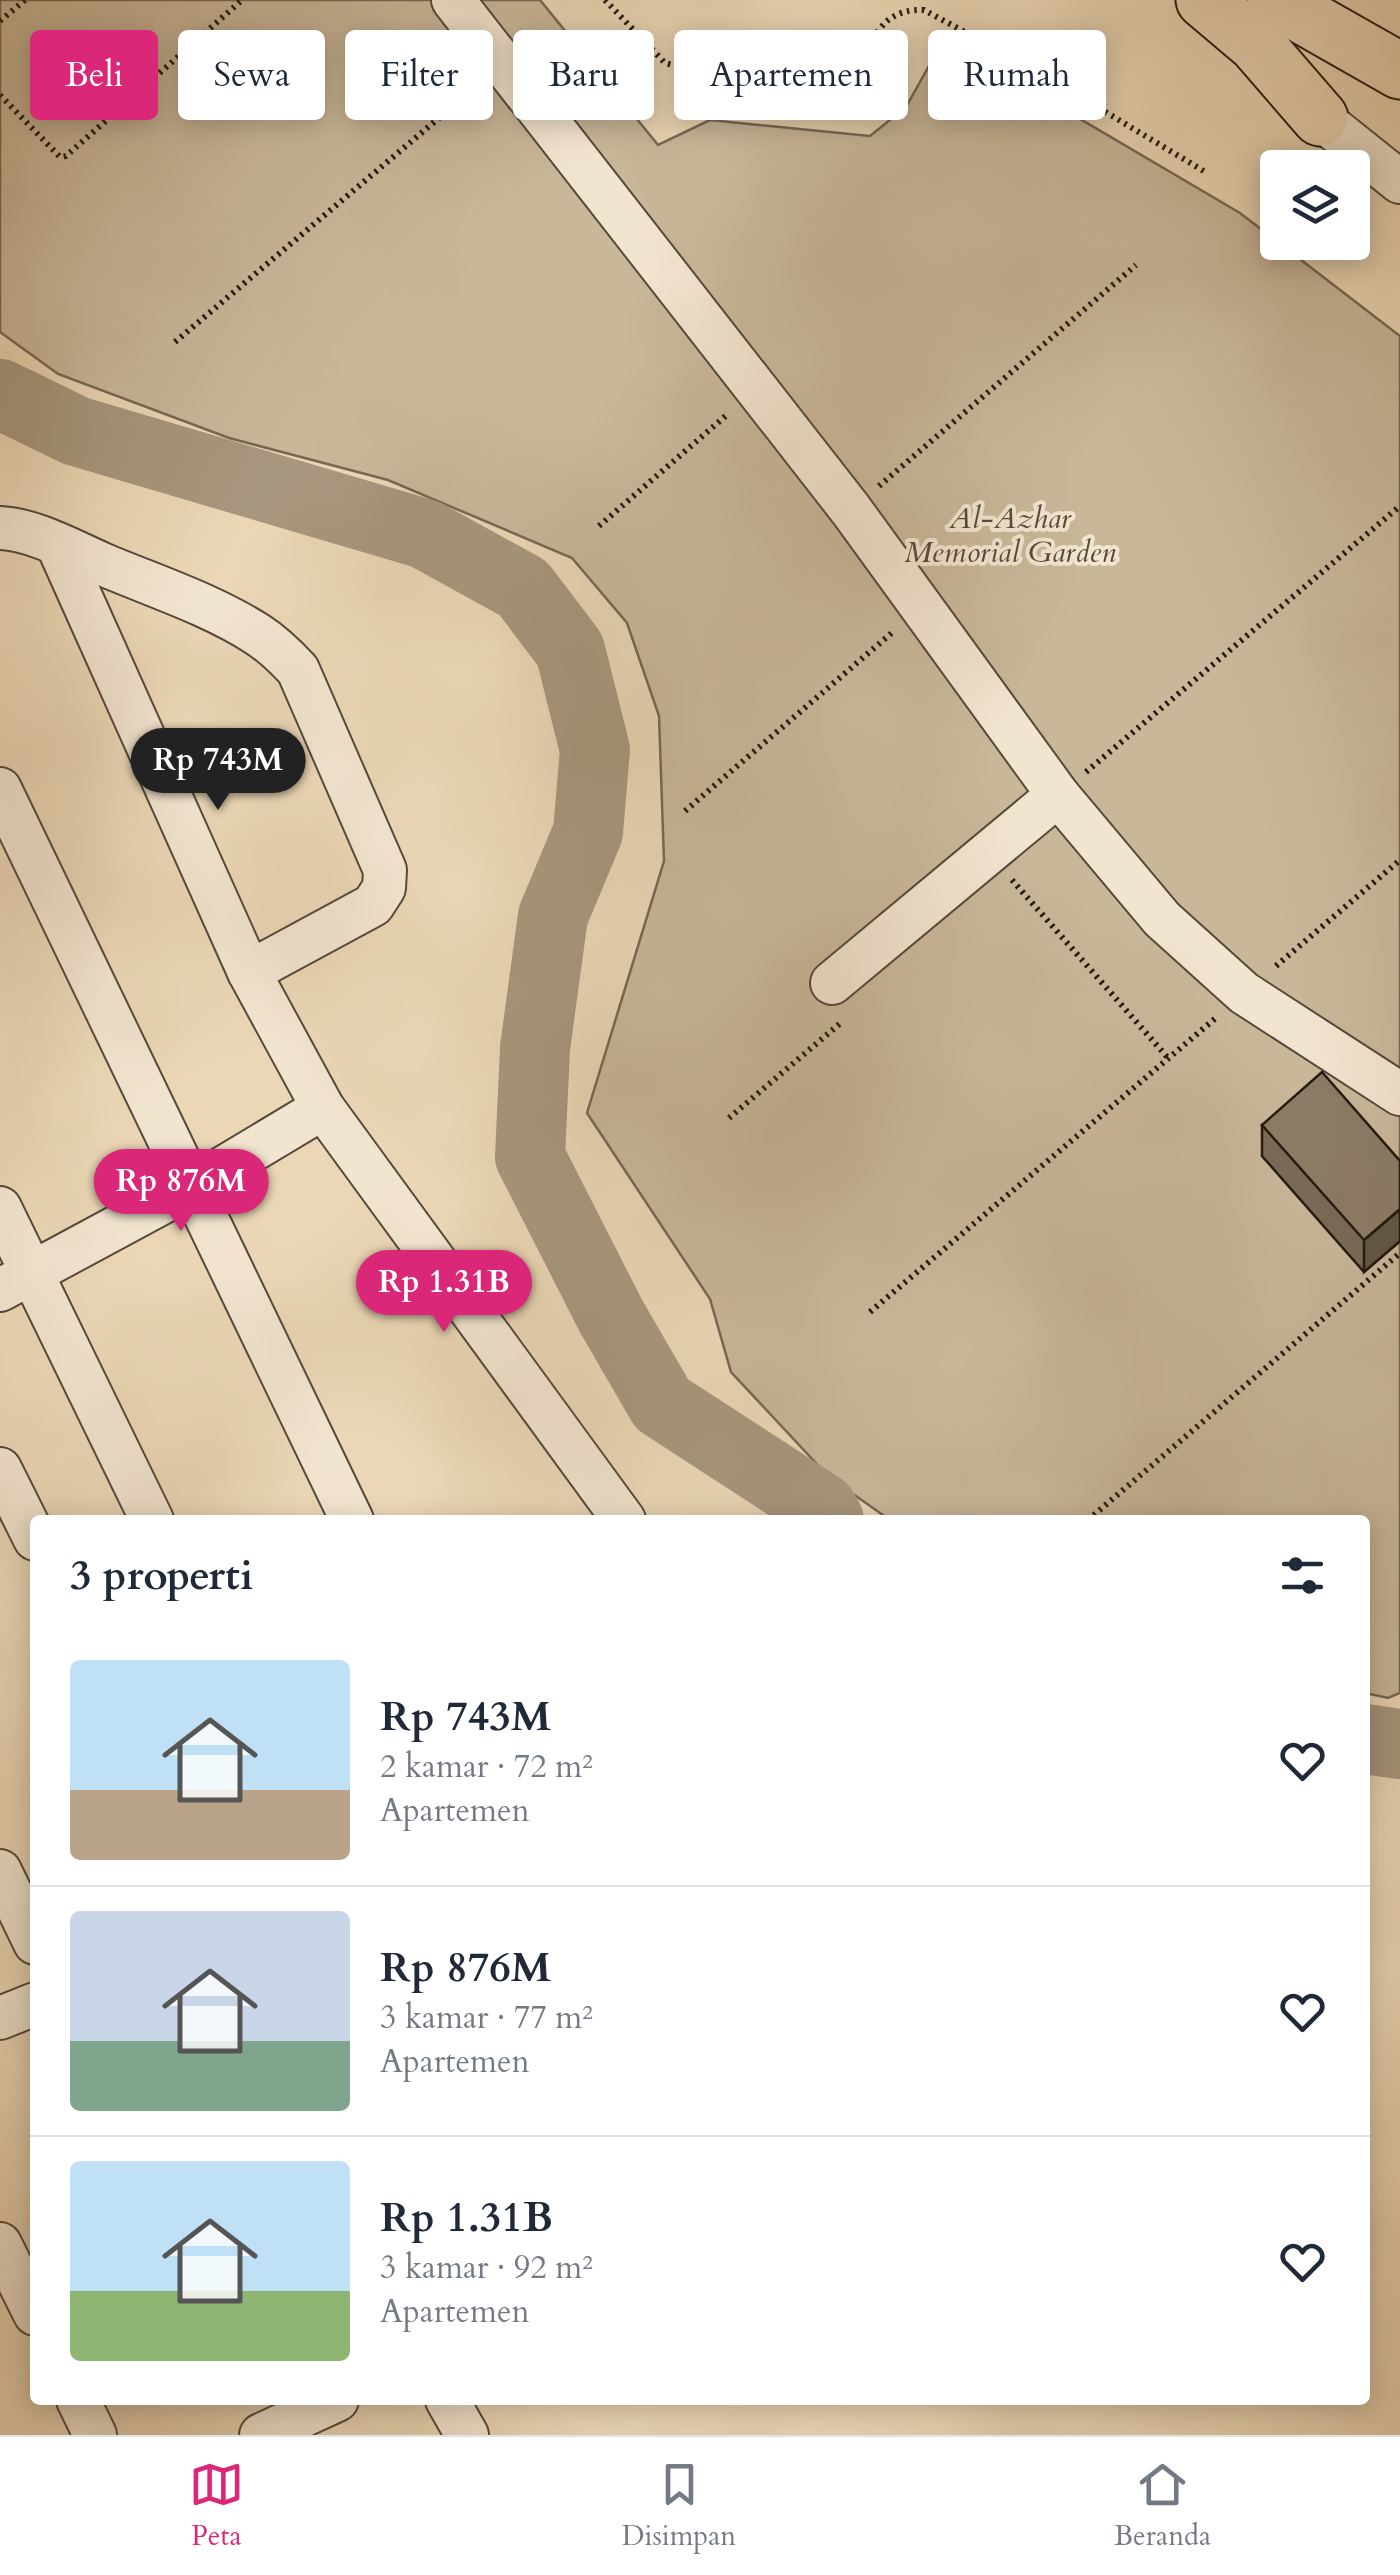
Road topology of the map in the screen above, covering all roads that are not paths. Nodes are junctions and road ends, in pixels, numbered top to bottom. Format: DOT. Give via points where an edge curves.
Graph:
graph roads {
  1 [pos="453,0"];
  2 [pos="1204,0"];
  3 [pos="1275,0"];
  4 [pos="1400,71"];
  5 [pos="1320,118"];
  6 [pos="1400,182"];
  7 [pos="0,528"];
  8 [pos="58,546"];
  9 [pos="0,788"];
  10 [pos="1058,795"];
  11 [pos="250,972"];
  12 [pos="840,1000"];
  13 [pos="1400,1094"];
  14 [pos="323,1108"];
  15 [pos="193,1186"];
  16 [pos="0,1208"];
  17 [pos="16,1282"];
  18 [pos="0,1469"];
  19 [pos="149,1515"];
  20 [pos="350,1515"];
  21 [pos="620,1515"];
  22 [pos="30,1529"];
  23 [pos="0,1871"];
  24 [pos="30,1933"];
  25 [pos="30,2006"];
  26 [pos="0,2018"];
  27 [pos="0,2244"];
  28 [pos="30,2304"];
  29 [pos="80,2405"];
  30 [pos="248,2405"];
  31 [pos="326,2405"];
  32 [pos="450,2405"];
  33 [pos="95,2435"];
  34 [pos="261,2435"];
  35 [pos="467,2435"];
  1 -- 10 [label="street" via="850,510"];
  2 -- 5 [label="highway" via="1256,44"];
  3 -- 4 [label="highway"];
  5 -- 6 [label="street"];
  7 -- 8 [label="street"];
  8 -- 11 [label="street"];
  8 -- 11 [label="street" via="254,632 298,670 385,870 384,888 373,904"];
  9 -- 15 [label="street"];
  10 -- 12 [label="street"];
  10 -- 13 [label="street" via="1162,919 1244,993"];
  11 -- 14 [label="street"];
  14 -- 15 [label="street"];
  14 -- 21 [label="street"];
  15 -- 17 [label="street"];
  15 -- 20 [label="street"];
  16 -- 17 [label="street"];
  17 -- 19 [label="street"];
  18 -- 22 [label="street"];
  23 -- 24 [label="street"];
  25 -- 26 [label="street"];
  27 -- 28 [label="street"];
  29 -- 33 [label="street"];
  30 -- 34 [label="street"];
  31 -- 34 [label="street"];
  32 -- 35 [label="street"];
}
